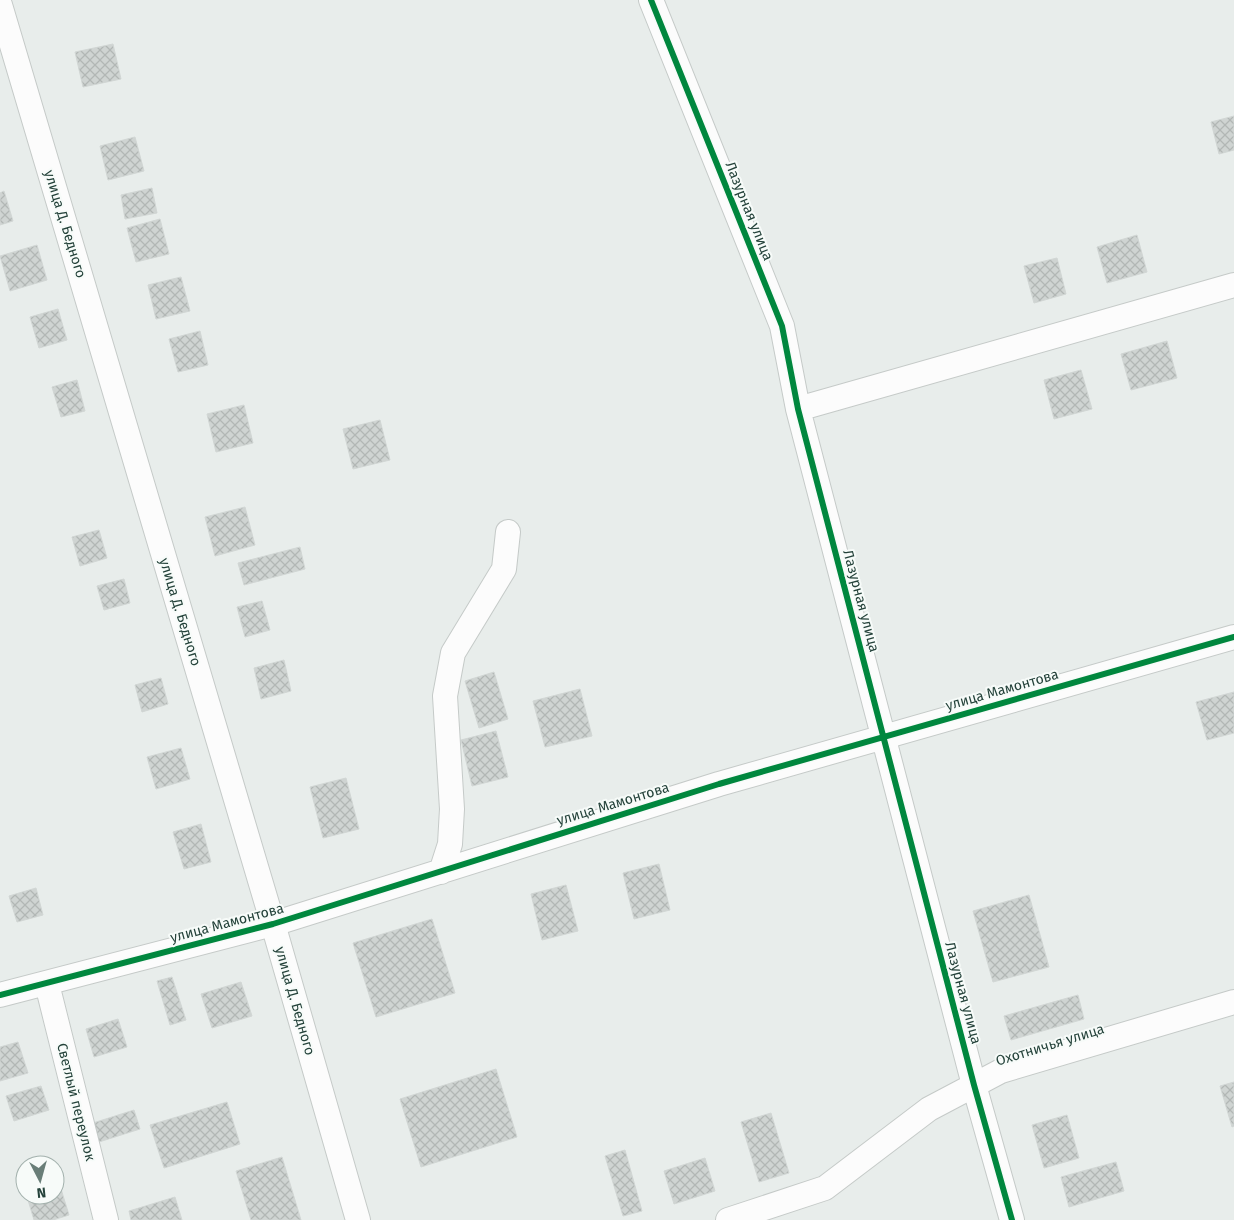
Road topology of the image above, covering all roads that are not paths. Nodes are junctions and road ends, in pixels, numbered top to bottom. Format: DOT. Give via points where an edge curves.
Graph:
graph roads {
  1 [pos="651,0"];
  2 [pos="0,5"];
  3 [pos="1234,285"];
  4 [pos="798,409"];
  5 [pos="508,532"];
  6 [pos="1234,637"];
  7 [pos="884,737"];
  8 [pos="441,872"];
  9 [pos="273,924"];
  10 [pos="47,984"];
  11 [pos="0,995"];
  12 [pos="1234,1002"];
  13 [pos="974,1085"];
  14 [pos="106,1220"];
  15 [pos="358,1220"];
  16 [pos="728,1220"];
  17 [pos="1012,1220"];
  1 -- 4 [label="street, Лазурная улица" via="782,326"];
  2 -- 9 [label="street, улица Д. Бедного"];
  3 -- 4 [label="street"];
  4 -- 7 [label="street, Лазурная улица"];
  5 -- 8 [label="street" via="504,569 453,653 445,696 452,809 450,844"];
  6 -- 7 [label="street, улица Мамонтова"];
  7 -- 8 [label="street, улица Мамонтова" via="719,784"];
  7 -- 13 [label="street, Лазурная улица"];
  8 -- 9 [label="street, улица Мамонтова"];
  9 -- 10 [label="street, улица Мамонтова"];
  9 -- 15 [label="street, улица Д. Бедного"];
  10 -- 11 [label="street, улица Мамонтова"];
  10 -- 14 [label="street, Светлый переулок"];
  12 -- 13 [label="street, Охотничья улица" via="1001,1071"];
  13 -- 16 [label="street, Охотничья улица" via="930,1109 825,1188"];
  13 -- 17 [label="street, Лазурная улица"];
}
